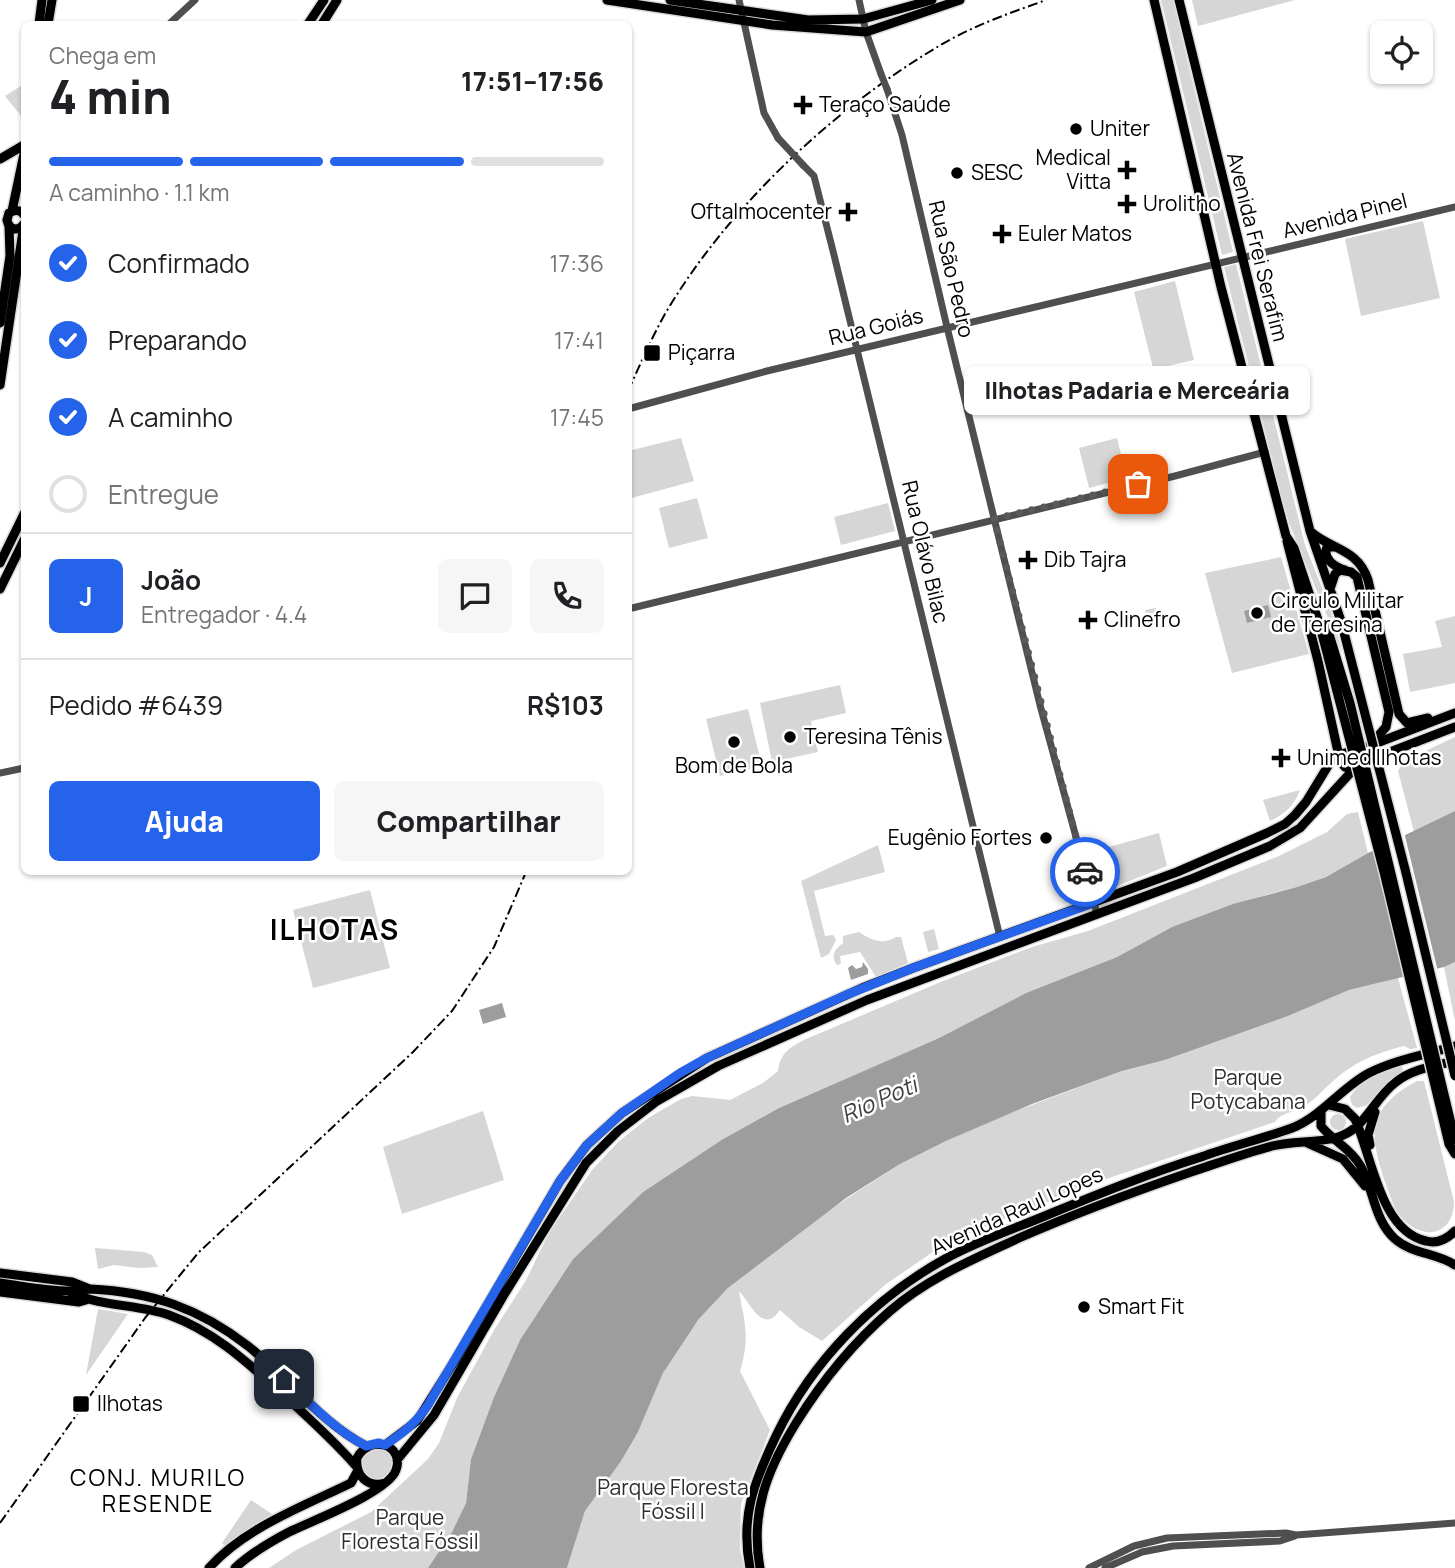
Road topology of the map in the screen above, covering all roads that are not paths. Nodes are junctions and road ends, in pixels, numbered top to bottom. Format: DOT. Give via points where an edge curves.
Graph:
graph roads {
  1 [pos="42,0"];
  2 [pos="52,0"];
  3 [pos="195,0"];
  4 [pos="324,0"];
  5 [pos="337,0"];
  6 [pos="607,0"];
  7 [pos="670,0"];
  8 [pos="740,0"];
  9 [pos="859,0"];
  10 [pos="932,0"];
  11 [pos="960,0"];
  12 [pos="1154,0"];
  13 [pos="1179,0"];
  14 [pos="743,16"];
  15 [pos="863,19"];
  16 [pos="39,21"];
  17 [pos="48,21"];
  18 [pos="172,21"];
  19 [pos="310,21"];
  20 [pos="324,21"];
  21 [pos="866,32"];
  22 [pos="21,147"];
  23 [pos="0,159"];
  24 [pos="21,166"];
  25 [pos="1455,207"];
  26 [pos="7,220"];
  27 [pos="21,226"];
  28 [pos="21,244"];
  29 [pos="1243,259"];
  30 [pos="1216,265"];
  31 [pos="0,323"];
  32 [pos="947,327"];
  33 [pos="858,349"];
  34 [pos="0,385"];
  35 [pos="632,408"];
  36 [pos="1265,452"];
  37 [pos="994,519"];
  38 [pos="21,520"];
  39 [pos="1310,531"];
  40 [pos="1286,536"];
  41 [pos="904,542"];
  42 [pos="21,547"];
  43 [pos="1343,550"];
  44 [pos="21,562"];
  45 [pos="0,563"];
  46 [pos="13,564"];
  47 [pos="1333,566"];
  48 [pos="1345,570"];
  49 [pos="0,589"];
  50 [pos="1330,591"];
  51 [pos="632,608"];
  52 [pos="1390,697"];
  53 [pos="1455,713"];
  54 [pos="1455,727"];
  55 [pos="1369,746"];
  56 [pos="1338,755"];
  57 [pos="21,769"];
  58 [pos="1353,770"];
  59 [pos="0,773"];
  60 [pos="1093,903"];
  61 [pos="1097,914"];
  62 [pos="1000,937"];
  63 [pos="863,988"];
  64 [pos="867,1000"];
  65 [pos="1455,1046"];
  66 [pos="1455,1061"];
  67 [pos="1455,1076"];
  68 [pos="1389,1089"];
  69 [pos="1325,1108"];
  70 [pos="1358,1127"];
  71 [pos="1334,1138"];
  72 [pos="1302,1142"];
  73 [pos="1452,1142"];
  74 [pos="1455,1154"];
  75 [pos="1373,1168"];
  76 [pos="1370,1193"];
  77 [pos="1455,1231"];
  78 [pos="1455,1265"];
  79 [pos="509,1266"];
  80 [pos="0,1273"];
  81 [pos="518,1274"];
  82 [pos="0,1283"];
  83 [pos="0,1292"];
  84 [pos="88,1294"];
  85 [pos="456,1359"];
  86 [pos="464,1366"];
  87 [pos="385,1445"];
  88 [pos="366,1446"];
  89 [pos="397,1460"];
  90 [pos="357,1469"];
  91 [pos="385,1483"];
  92 [pos="1455,1523"];
  93 [pos="1296,1535"];
  94 [pos="1094,1567"];
  95 [pos="209,1568"];
  96 [pos="235,1568"];
  97 [pos="750,1568"];
  98 [pos="761,1568"];
  99 [pos="1105,1568"];
  1 -- 16 [label="main road"];
  2 -- 17 [label="main road"];
  3 -- 18 [label="street"];
  4 -- 19 [label="main road"];
  5 -- 20 [label="main road"];
  6 -- 14 [label="main road"];
  7 -- 14 [label="main road"];
  8 -- 14 [label="street"];
  9 -- 15 [label="street, Rua São Pedro"];
  10 -- 15 [label="main road"];
  11 -- 21 [label="main road"];
  12 -- 30 [label="main road, Avenida Frei Serafim"];
  13 -- 29 [label="main road, Avenida Frei Serafim"];
  14 -- 15 [label="main road"];
  14 -- 21 [label="main road" via="802,28"];
  14 -- 33 [label="street, Rua Olávo Bilac, bridge" via="764,113 778,138 814,176"];
  15 -- 21 [label="street, Rua São Pedro"];
  21 -- 32 [label="street, Rua São Pedro, bridge" via="901,135"];
  22 -- 23 [label="main road"];
  24 -- 26 [label="main road"];
  25 -- 29 [label="street, Avenida Pinel"];
  26 -- 27 [label="main road" via="17,229"];
  26 -- 31 [label="main road" via="10,256"];
  28 -- 34 [label="main road"];
  29 -- 30 [label="street, Avenida Pinel"];
  29 -- 39 [label="main road, Avenida Frei Serafim"];
  30 -- 32 [label="street, Rua Goiás"];
  30 -- 36 [label="main road, Avenida Frei Serafim"];
  32 -- 33 [label="street, Rua Goiás"];
  32 -- 37 [label="street, Rua São Pedro"];
  33 -- 35 [label="street, Rua Goiás"];
  33 -- 41 [label="street, Rua Olávo Bilac"];
  36 -- 37 [label="street"];
  36 -- 40 [label="main road, Avenida Frei Serafim"];
  37 -- 41 [label="street"];
  37 -- 60 [label="street, Rua São Pedro"];
  38 -- 45 [label="main road"];
  39 -- 43 [label="main road"];
  39 -- 50 [label="main road, Avenida Frei Serafim"];
  40 -- 56 [label="main road"];
  40 -- 73 [label="main road, Avenida Frei Serafim, bridge" via="1323,625"];
  41 -- 51 [label="street"];
  41 -- 62 [label="street, Rua Olávo Bilac"];
  42 -- 46 [label="main road"];
  43 -- 47 [label="main road"];
  43 -- 47 [label="main road" via="1326,548"];
  43 -- 52 [label="main road" via="1362,567 1368,580"];
  44 -- 46 [label="street"];
  46 -- 49 [label="main road"];
  47 -- 48 [label="main road"];
  47 -- 50 [label="main road"];
  48 -- 50 [label="main road" via="1335,574"];
  48 -- 52 [label="main road" via="1357,577"];
  50 -- 67 [label="main road, Avenida Frei Serafim, bridge"];
  52 -- 53 [label="main road" via="1407,723"];
  52 -- 55 [label="main road" via="1386,727"];
  53 -- 55 [label="main road"];
  54 -- 58 [label="main road"];
  55 -- 56 [label="main road"];
  56 -- 58 [label="main road" via="1343,766"];
  56 -- 60 [label="main road" via="1285,824"];
  57 -- 59 [label="street"];
  58 -- 61 [label="main road" via="1306,822 1285,838"];
  60 -- 61 [label="street, Rua São Pedro"];
  60 -- 62 [label="main road"];
  61 -- 64 [label="main road"];
  62 -- 63 [label="main road"];
  63 -- 64 [label="main road"];
  63 -- 79 [label="main road" via="707,1058 622,1113 587,1145 560,1181"];
  64 -- 81 [label="main road" via="718,1066 628,1123 586,1163"];
  65 -- 69 [label="main road, Avenida Raul Lopes" via="1368,1074"];
  66 -- 68 [label="main road, Avenida Raul Lopes" via="1419,1070"];
  68 -- 70 [label="main road, Avenida Raul Lopes"];
  68 -- 75 [label="main road" via="1370,1125"];
  69 -- 70 [label="main road" via="1345,1109"];
  69 -- 71 [label="main road" via="1321,1126"];
  69 -- 97 [label="main road, Avenida Raul Lopes" via="1293,1127 1106,1190 974,1245 892,1293 824,1361 784,1420 747,1511 745,1546"];
  70 -- 71 [label="main road, Avenida Raul Lopes"];
  70 -- 75 [label="main road"];
  71 -- 72 [label="main road, Avenida Raul Lopes"];
  71 -- 76 [label="main road" via="1362,1167"];
  72 -- 76 [label="main road" via="1343,1159"];
  72 -- 98 [label="main road, Avenida Raul Lopes" via="1253,1151 1107,1200 964,1263 891,1310 820,1385 783,1445 759,1505"];
  73 -- 74 [label="main road, Avenida Frei Serafim"];
  75 -- 77 [label="main road" via="1402,1229 1430,1242 1444,1240"];
  76 -- 78 [label="main road" via="1395,1239"];
  79 -- 81 [label="main road"];
  79 -- 85 [label="main road"];
  80 -- 84 [label="main road" via="72,1282"];
  81 -- 86 [label="main road"];
  82 -- 84 [label="main road"];
  83 -- 84 [label="main road" via="79,1302"];
  84 -- 88 [label="main road" via="165,1301 206,1317 250,1348 340,1430"];
  84 -- 90 [label="main road" via="166,1314 225,1344 336,1444"];
  85 -- 86 [label="main road"];
  85 -- 87 [label="main road" via="417,1421"];
  86 -- 89 [label="main road" via="434,1415"];
  87 -- 88 [label="main road"];
  87 -- 89 [label="main road"];
  88 -- 90 [label="main road" via="357,1458"];
  89 -- 91 [label="main road" via="395,1474"];
  90 -- 91 [label="main road" via="366,1482"];
  90 -- 95 [label="main road" via="351,1483 272,1522"];
  91 -- 96 [label="main road" via="286,1533"];
  92 -- 93 [label="street"];
  93 -- 94 [label="street" via="1167,1538 1134,1546"];
  93 -- 99 [label="street" via="1280,1541 1173,1546 1142,1552"];
}
